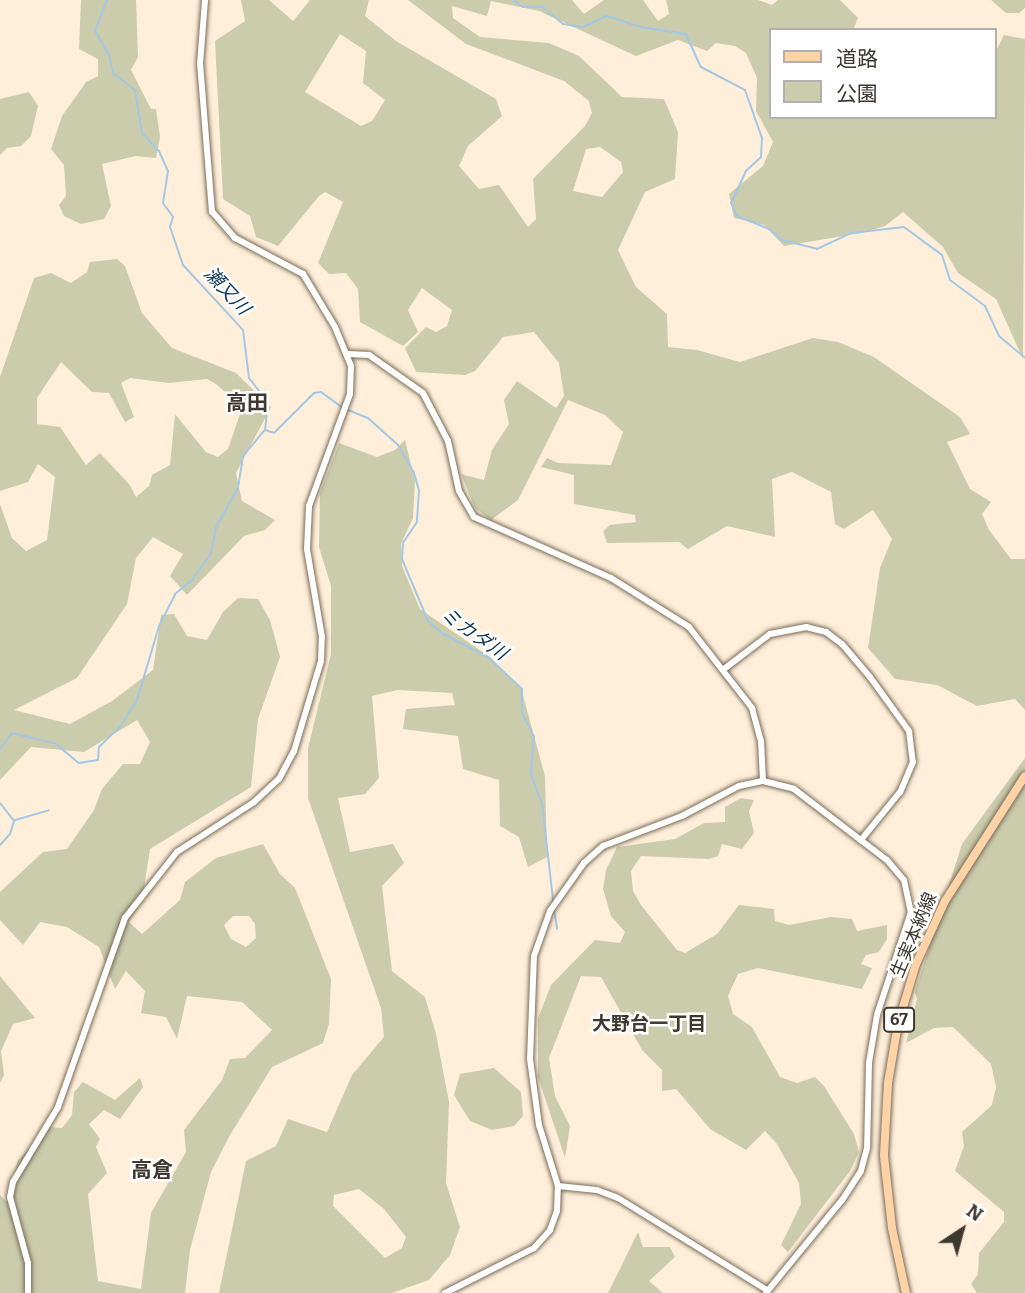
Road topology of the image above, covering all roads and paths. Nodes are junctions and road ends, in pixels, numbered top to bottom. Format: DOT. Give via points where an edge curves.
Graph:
graph roads {
  1 [pos="205,0"];
  2 [pos="348,354"];
  3 [pos="724,669"];
  4 [pos="1025,776"];
  5 [pos="763,781"];
  6 [pos="861,840"];
  7 [pos="558,1186"];
  8 [pos="767,1292"];
  9 [pos="28,1293"];
  10 [pos="445,1293"];
  11 [pos="906,1293"];
  1 -- 2 [label="street" via="200,64 212,212 235,238 303,274"];
  2 -- 3 [label="street" via="369,355 423,393 448,441 459,491 474,517 663,606 689,627"];
  2 -- 9 [label="street" via="350,394 315,484 307,526 322,637 315,693 279,779 254,802 177,852 125,918 58,1107 13,1182 10,1197 28,1262"];
  3 -- 5 [label="street" via="752,708 761,741"];
  3 -- 6 [label="street" via="770,634 806,627 826,632 842,643 870,677 909,731 913,762 900,793"];
  4 -- 11 [label="main road, 生実本納線 / 67" via="945,901 916,964 898,1024 888,1083 884,1155 891,1228"];
  5 -- 6 [label="street" via="794,789"];
  5 -- 7 [label="street" via="739,786 682,816 603,846 584,863 545,920 534,956 530,1060 539,1125"];
  6 -- 8 [label="street" via="897,869 909,892 911,912 877,1015 869,1063 865,1156 842,1200"];
  7 -- 8 [label="street" via="577,1186 618,1198"];
  7 -- 10 [label="street" via="554,1222 539,1244"];
}
